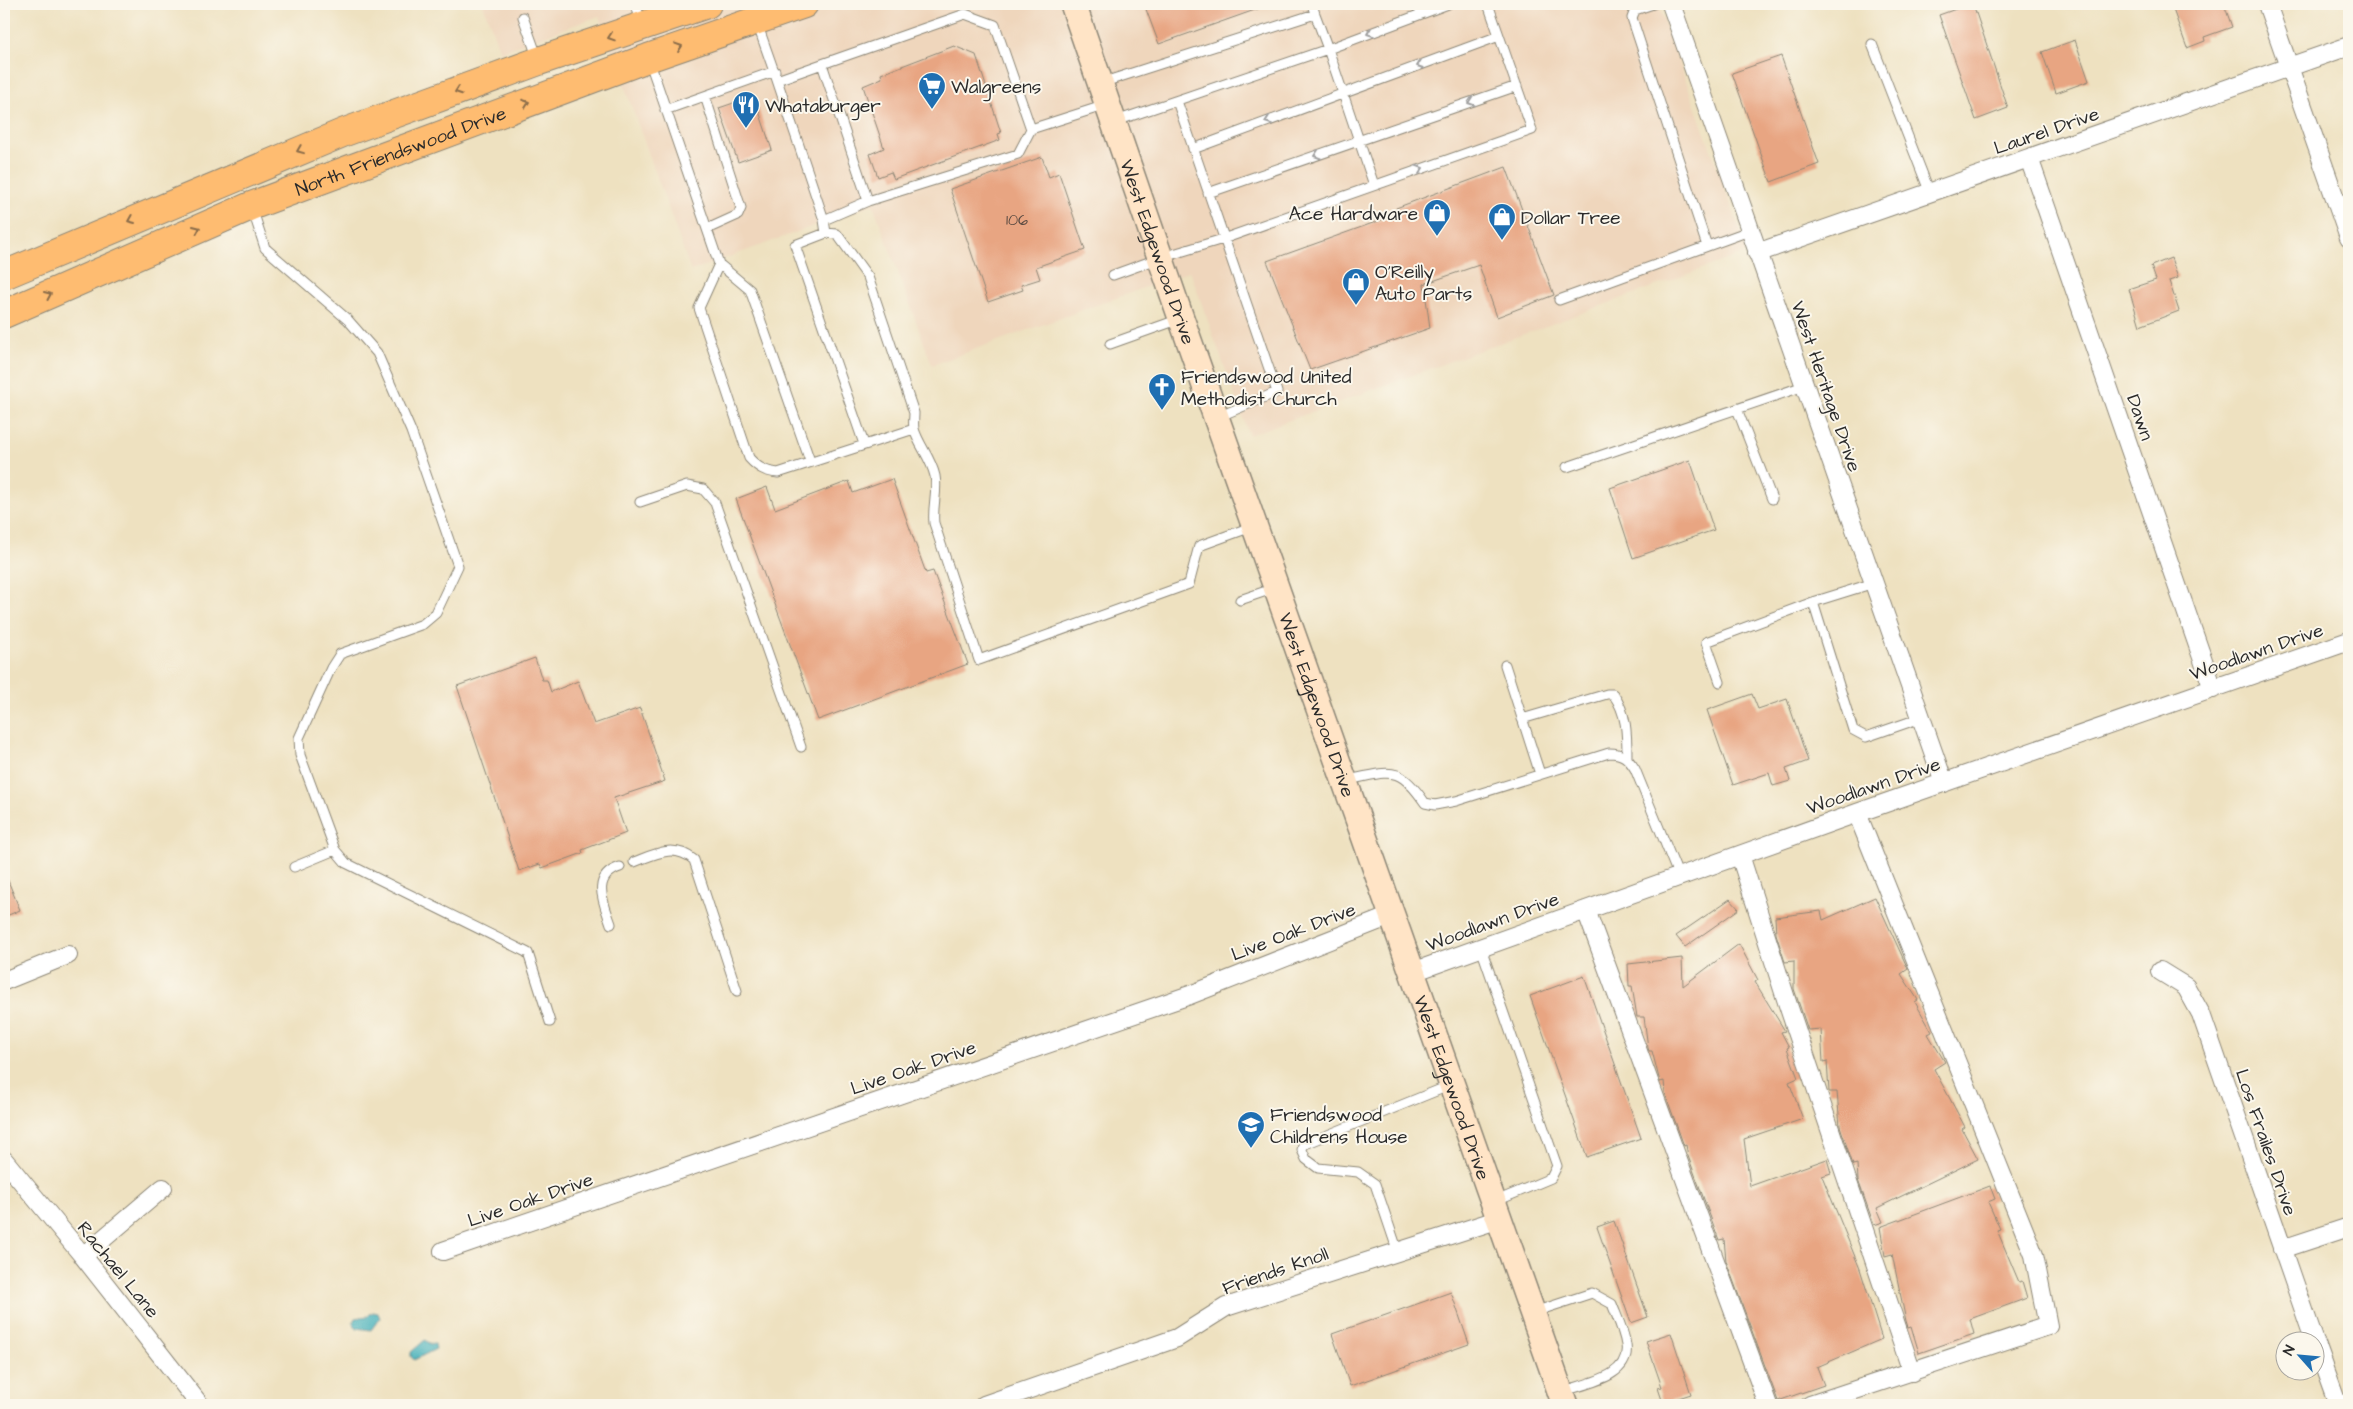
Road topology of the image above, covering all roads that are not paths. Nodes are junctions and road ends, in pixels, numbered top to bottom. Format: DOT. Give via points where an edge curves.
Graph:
graph roads {
  1 [pos="706,4"];
  2 [pos="804,4"];
  3 [pos="1073,4"];
  4 [pos="1312,4"];
  5 [pos="1448,4"];
  6 [pos="1488,4"];
  7 [pos="1653,4"];
  8 [pos="1671,4"];
  9 [pos="2267,4"];
  10 [pos="1315,14"];
  11 [pos="639,15"];
  12 [pos="523,17"];
  13 [pos="756,20"];
  14 [pos="1499,36"];
  15 [pos="1872,44"];
  16 [pos="2349,46"];
  17 [pos="1328,49"];
  18 [pos="648,58"];
  19 [pos="539,61"];
  20 [pos="822,64"];
  21 [pos="2289,68"];
  22 [pos="776,75"];
  23 [pos="1516,86"];
  24 [pos="1343,94"];
  25 [pos="705,96"];
  26 [pos="1177,101"];
  27 [pos="1108,103"];
  28 [pos="665,110"];
  29 [pos="1031,129"];
  30 [pos="1359,141"];
  31 [pos="1193,149"];
  32 [pos="2029,158"];
  33 [pos="241,175"];
  34 [pos="1374,185"];
  35 [pos="1208,192"];
  36 [pos="1930,193"];
  37 [pos="868,201"];
  38 [pos="251,206"];
  39 [pos="824,220"];
  40 [pos="707,228"];
  41 [pos="1749,231"];
  42 [pos="826,233"];
  43 [pos="2349,238"];
  44 [pos="1223,239"];
  45 [pos="1707,246"];
  46 [pos="1757,254"];
  47 [pos="1160,258"];
  48 [pos="719,264"];
  49 [pos="4,275"];
  50 [pos="1113,275"];
  51 [pos="1559,300"];
  52 [pos="4,314"];
  53 [pos="1181,318"];
  54 [pos="1110,344"];
  55 [pos="1804,386"];
  56 [pos="1737,409"];
  57 [pos="1216,417"];
  58 [pos="914,429"];
  59 [pos="864,444"];
  60 [pos="810,461"];
  61 [pos="1567,467"];
  62 [pos="1772,499"];
  63 [pos="640,502"];
  64 [pos="1254,526"];
  65 [pos="1874,583"];
  66 [pos="1278,588"];
  67 [pos="1240,600"];
  68 [pos="1814,602"];
  69 [pos="2349,641"];
  70 [pos="1505,665"];
  71 [pos="1720,682"];
  72 [pos="2213,689"];
  73 [pos="1921,718"];
  74 [pos="1522,719"];
  75 [pos="801,747"];
  76 [pos="1627,757"];
  77 [pos="1540,774"];
  78 [pos="1345,780"];
  79 [pos="1944,783"];
  80 [pos="1857,813"];
  81 [pos="335,850"];
  82 [pos="1740,855"];
  83 [pos="634,862"];
  84 [pos="294,867"];
  85 [pos="620,867"];
  86 [pos="1679,877"];
  87 [pos="1586,910"];
  88 [pos="1393,915"];
  89 [pos="611,924"];
  90 [pos="1480,948"];
  91 [pos="68,955"];
  92 [pos="2160,971"];
  93 [pos="1413,972"];
  94 [pos="4,981"];
  95 [pos="737,991"];
  96 [pos="550,1022"];
  97 [pos="1452,1084"];
  98 [pos="4,1160"];
  99 [pos="163,1188"];
  100 [pos="1497,1211"];
  101 [pos="2349,1227"];
  102 [pos="2282,1249"];
  103 [pos="443,1251"];
  104 [pos="1398,1252"];
  105 [pos="83,1256"];
  106 [pos="1532,1312"];
  107 [pos="2311,1332"];
  108 [pos="1912,1372"];
  109 [pos="2326,1373"];
  110 [pos="1563,1399"];
  111 [pos="200,1405"];
  112 [pos="984,1405"];
  113 [pos="1768,1405"];
  114 [pos="1810,1405"];
  115 [pos="2338,1405"];
  1 -- 11 [label="main road, North Friendswood Drive"];
  2 -- 13 [label="main road, North Friendswood Drive"];
  3 -- 27 [label="main road, West Edgewood Drive"];
  4 -- 10 [label="lane"];
  5 -- 17 [label="lane, one-way"];
  6 -- 14 [label="lane"];
  7 -- 45 [label="lane" via="1635,10 1632,18"];
  8 -- 41 [label="street, West Heritage Drive"];
  9 -- 21 [label="street"];
  10 -- 17 [label="lane"];
  10 -- 27 [label="lane"];
  11 -- 18 [label="main road"];
  11 -- 19 [label="main road, North Friendswood Drive, one-way"];
  12 -- 19 [label="lane"];
  18 -- 13 [label="main road, North Friendswood Drive, one-way"];
  13 -- 22 [label="lane"];
  14 -- 23 [label="lane"];
  14 -- 24 [label="lane, one-way"];
  15 -- 36 [label="lane"];
  16 -- 21 [label="street, Laurel Drive"];
  17 -- 24 [label="lane"];
  17 -- 26 [label="lane"];
  18 -- 28 [label="lane"];
  38 -- 18 [label="main road, North Friendswood Drive, one-way"];
  19 -- 33 [label="main road, North Friendswood Drive, one-way" via="345,132"];
  20 -- 22 [label="lane"];
  20 -- 29 [label="lane" via="965,14 994,25"];
  20 -- 37 [label="lane"];
  21 -- 32 [label="street, Laurel Drive"];
  21 -- 43 [label="street"];
  22 -- 25 [label="lane"];
  22 -- 39 [label="lane"];
  23 -- 30 [label="lane, one-way"];
  34 -- 23 [label="lane, one-way" via="1532,130"];
  24 -- 30 [label="lane"];
  24 -- 31 [label="lane, one-way"];
  25 -- 28 [label="lane"];
  25 -- 40 [label="lane" via="741,208 738,215"];
  26 -- 27 [label="lane"];
  26 -- 31 [label="lane"];
  27 -- 29 [label="lane"];
  27 -- 47 [label="main road, West Edgewood Drive"];
  28 -- 40 [label="lane"];
  29 -- 37 [label="lane" via="1018,154"];
  30 -- 34 [label="lane"];
  30 -- 35 [label="lane, one-way"];
  31 -- 35 [label="lane"];
  32 -- 36 [label="street, Laurel Drive"];
  32 -- 72 [label="street, Dawn"];
  33 -- 38 [label="main road"];
  33 -- 49 [label="main road, North Friendswood Drive, one-way"];
  34 -- 44 [label="lane"];
  35 -- 44 [label="lane"];
  36 -- 46 [label="street, Laurel Drive"];
  37 -- 39 [label="lane"];
  52 -- 38 [label="main road, North Friendswood Drive, one-way"];
  38 -- 81 [label="lane" via="265,248 348,320 377,353 410,431 458,566 436,613 424,624 340,654 299,738 300,754"];
  39 -- 42 [label="lane"];
  40 -- 48 [label="lane"];
  41 -- 45 [label="lane"];
  41 -- 46 [label="street, West Heritage Drive"];
  42 -- 58 [label="lane" via="837,234 868,277 914,413"];
  42 -- 59 [label="lane" via="795,245"];
  44 -- 47 [label="lane"];
  44 -- 57 [label="lane" via="1278,392"];
  45 -- 51 [label="lane"];
  46 -- 55 [label="street, West Heritage Drive"];
  47 -- 50 [label="lane"];
  47 -- 53 [label="main road, West Edgewood Drive"];
  48 -- 60 [label="lane" via="750,290"];
  48 -- 60 [label="lane" via="699,308 749,458 757,467 769,472"];
  53 -- 54 [label="lane"];
  53 -- 57 [label="main road, West Edgewood Drive"];
  55 -- 56 [label="lane"];
  55 -- 65 [label="street, West Heritage Drive"];
  56 -- 61 [label="lane"];
  56 -- 62 [label="lane"];
  57 -- 64 [label="main road, West Edgewood Drive"];
  58 -- 59 [label="lane"];
  58 -- 64 [label="lane" via="934,473 934,523 979,660 1189,584 1199,546"];
  59 -- 60 [label="lane"];
  63 -- 75 [label="lane" via="687,486 703,489 715,503"];
  64 -- 66 [label="main road, West Edgewood Drive"];
  65 -- 68 [label="lane"];
  65 -- 73 [label="street, West Heritage Drive"];
  66 -- 67 [label="lane"];
  66 -- 78 [label="main road, West Edgewood Drive"];
  68 -- 71 [label="lane" via="1706,642"];
  68 -- 73 [label="lane" via="1853,730 1866,737"];
  69 -- 72 [label="street, Woodlawn Drive"];
  70 -- 74 [label="lane"];
  72 -- 79 [label="street, Woodlawn Drive"];
  73 -- 79 [label="street, West Heritage Drive"];
  74 -- 76 [label="lane" via="1613,694 1620,704 1626,727"];
  74 -- 77 [label="lane"];
  76 -- 77 [label="lane" via="1609,753"];
  76 -- 86 [label="lane" via="1645,790"];
  77 -- 78 [label="lane" via="1435,805 1425,803 1403,776 1391,772"];
  78 -- 88 [label="main road, West Edgewood Drive"];
  79 -- 80 [label="street, Woodlawn Drive"];
  80 -- 82 [label="street, Woodlawn Drive"];
  80 -- 108 [label="street" via="2034,1255 2048,1326"];
  81 -- 84 [label="lane"];
  81 -- 96 [label="lane" via="346,863 528,953"];
  82 -- 86 [label="street, Woodlawn Drive"];
  82 -- 108 [label="street"];
  83 -- 95 [label="lane" via="668,849 687,854 694,860"];
  85 -- 89 [label="lane" via="608,874 600,892"];
  86 -- 87 [label="street, Woodlawn Drive"];
  87 -- 90 [label="street, Woodlawn Drive"];
  87 -- 113 [label="street"];
  88 -- 93 [label="main road, West Edgewood Drive"];
  88 -- 103 [label="street, Live Oak Drive" via="1190,995"];
  90 -- 93 [label="street, Woodlawn Drive"];
  90 -- 100 [label="lane" via="1557,1166 1551,1178"];
  91 -- 94 [label="street"];
  92 -- 102 [label="street, Los Frailes Drive" via="2186,987 2201,1014"];
  93 -- 97 [label="main road, West Edgewood Drive"];
  97 -- 100 [label="main road, West Edgewood Drive"];
  97 -- 104 [label="lane" via="1303,1145 1306,1159 1318,1168 1358,1172 1376,1184"];
  98 -- 105 [label="street, Rachael Lane"];
  99 -- 105 [label="street"];
  100 -- 104 [label="street, Friends Knoll"];
  100 -- 106 [label="main road, West Edgewood Drive"];
  101 -- 102 [label="street"];
  102 -- 107 [label="street, Los Frailes Drive"];
  104 -- 112 [label="street, Friends Knoll" via="1226,1307 1177,1338"];
  105 -- 111 [label="street, Rachael Lane"];
  106 -- 110 [label="main road, West Edgewood Drive"];
  106 -- 110 [label="lane" via="1592,1293 1612,1304 1618,1320 1626,1344 1626,1362 1616,1372"];
  108 -- 114 [label="street"];
  109 -- 115 [label="street, Los Frailes Drive"];
}
